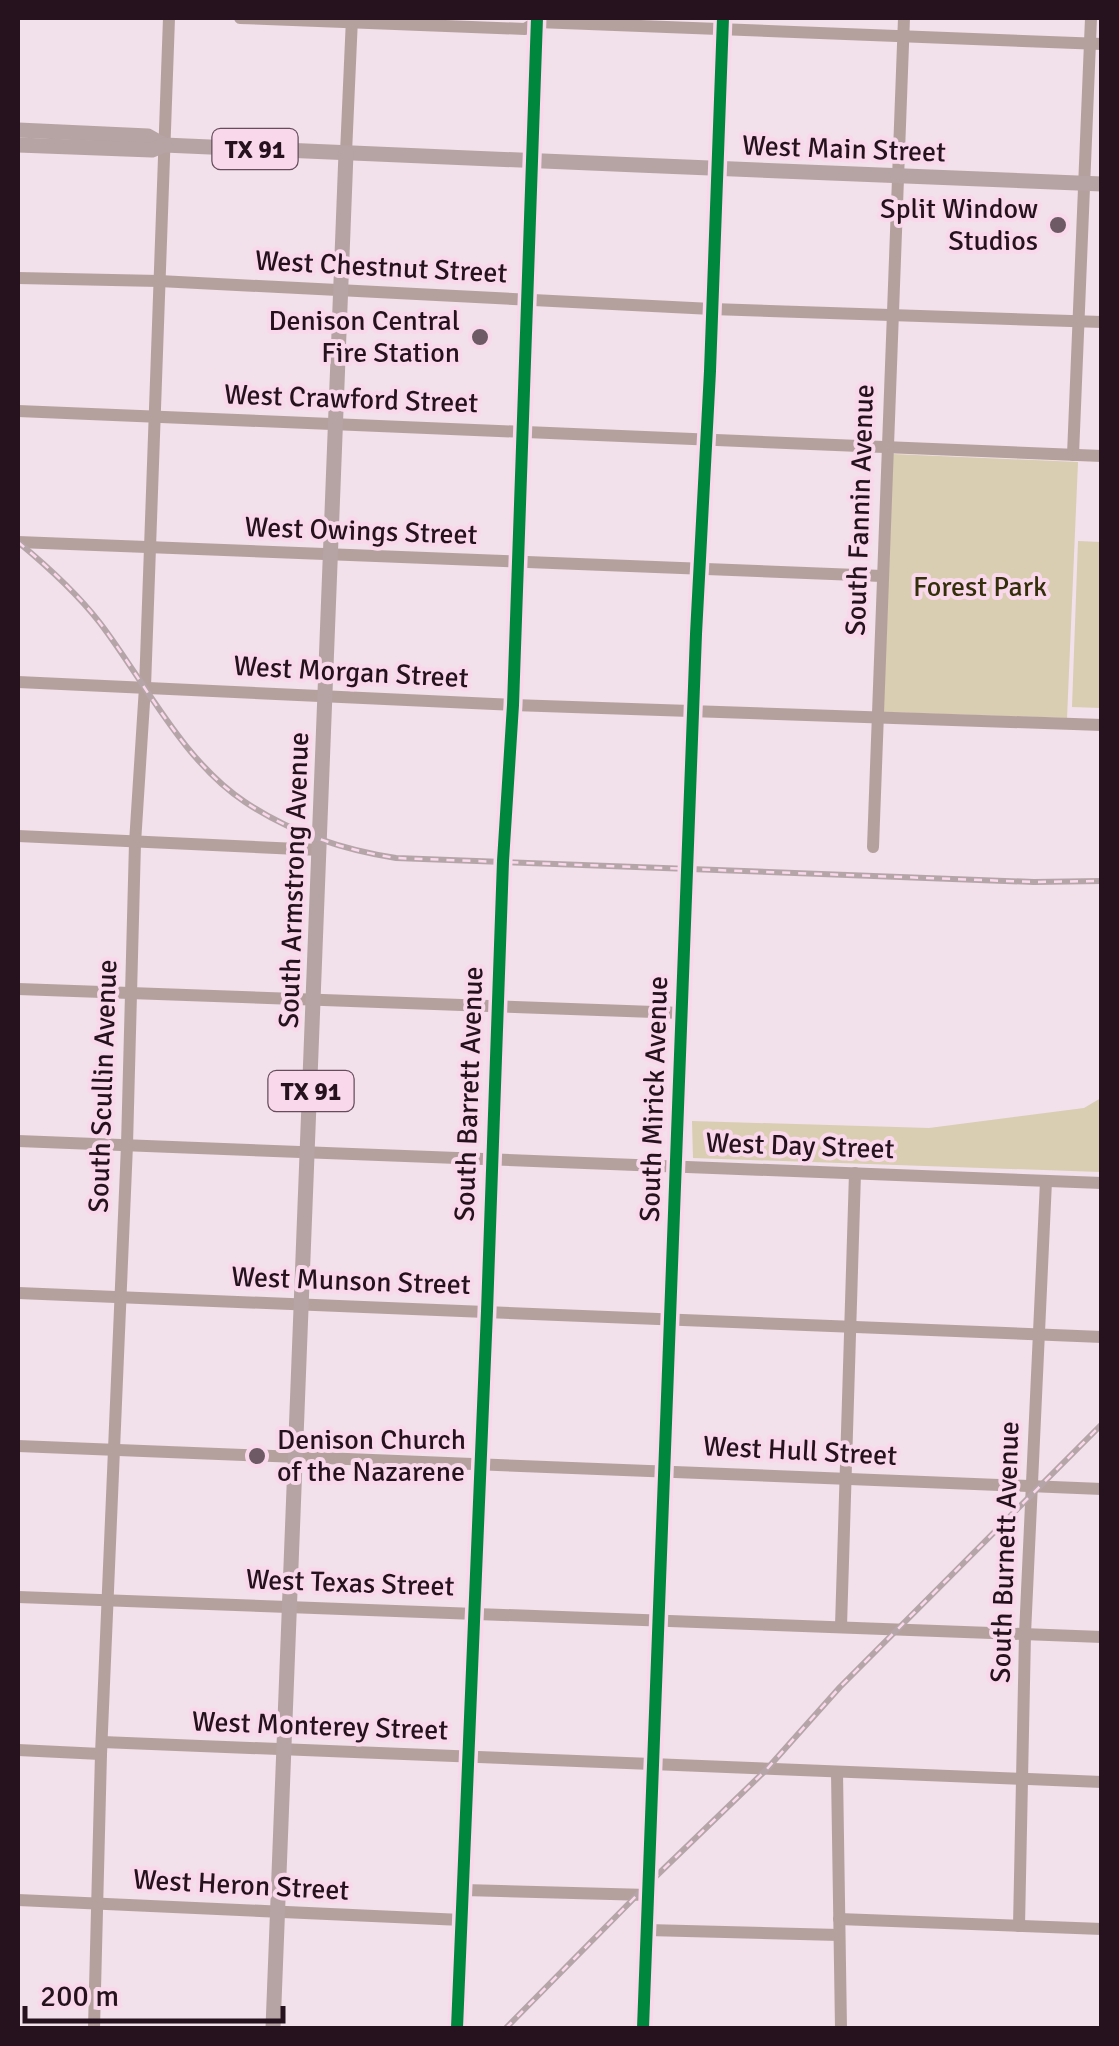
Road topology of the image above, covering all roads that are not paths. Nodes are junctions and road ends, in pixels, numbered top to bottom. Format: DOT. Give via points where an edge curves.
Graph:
graph roads {
  1 [pos="169,18"];
  2 [pos="240,18"];
  3 [pos="904,18"];
  4 [pos="1091,18"];
  5 [pos="535,19"];
  6 [pos="352,20"];
  7 [pos="723,23"];
  8 [pos="903,36"];
  9 [pos="1096,44"];
  10 [pos="18,130"];
  11 [pos="18,145"];
  12 [pos="164,145"];
  13 [pos="346,153"];
  14 [pos="532,161"];
  15 [pos="717,171"];
  16 [pos="898,174"];
  17 [pos="1084,184"];
  18 [pos="1102,184"];
  19 [pos="18,278"];
  20 [pos="159,281"];
  21 [pos="342,291"];
  22 [pos="527,298"];
  23 [pos="712,309"];
  24 [pos="893,313"];
  25 [pos="1078,321"];
  26 [pos="1102,322"];
  27 [pos="18,411"];
  28 [pos="156,416"];
  29 [pos="336,424"];
  30 [pos="524,431"];
  31 [pos="706,438"];
  32 [pos="888,446"];
  33 [pos="1073,455"];
  34 [pos="1102,456"];
  35 [pos="18,542"];
  36 [pos="150,546"];
  37 [pos="333,555"];
  38 [pos="517,562"];
  39 [pos="699,570"];
  40 [pos="882,576"];
  41 [pos="18,682"];
  42 [pos="146,686"];
  43 [pos="327,695"];
  44 [pos="514,705"];
  45 [pos="693,710"];
  46 [pos="877,716"];
  47 [pos="1102,725"];
  48 [pos="18,836"];
  49 [pos="135,843"];
  50 [pos="873,847"];
  51 [pos="320,850"];
  52 [pos="18,988"];
  53 [pos="131,994"];
  54 [pos="314,1000"];
  55 [pos="498,1007"];
  56 [pos="682,1013"];
  57 [pos="18,1141"];
  58 [pos="127,1145"];
  59 [pos="309,1152"];
  60 [pos="492,1160"];
  61 [pos="676,1166"];
  62 [pos="855,1174"];
  63 [pos="1046,1181"];
  64 [pos="1102,1183"];
  65 [pos="18,1293"];
  66 [pos="120,1298"];
  67 [pos="302,1304"];
  68 [pos="488,1312"];
  69 [pos="672,1322"];
  70 [pos="852,1328"];
  71 [pos="1041,1334"];
  72 [pos="1102,1337"];
  73 [pos="18,1446"];
  74 [pos="113,1450"];
  75 [pos="296,1457"];
  76 [pos="481,1465"];
  77 [pos="665,1470"];
  78 [pos="847,1478"];
  79 [pos="1032,1487"];
  80 [pos="1102,1489"];
  81 [pos="18,1597"];
  82 [pos="107,1600"];
  83 [pos="290,1607"];
  84 [pos="474,1612"];
  85 [pos="658,1619"];
  86 [pos="841,1626"];
  87 [pos="1026,1634"];
  88 [pos="1102,1637"];
  89 [pos="101,1748"];
  90 [pos="18,1750"];
  91 [pos="284,1750"];
  92 [pos="468,1758"];
  93 [pos="655,1763"];
  94 [pos="836,1773"];
  95 [pos="1022,1779"];
  96 [pos="1102,1782"];
  97 [pos="464,1890"];
  98 [pos="648,1895"];
  99 [pos="18,1900"];
  100 [pos="100,1904"];
  101 [pos="278,1912"];
  102 [pos="462,1920"];
  103 [pos="839,1920"];
  104 [pos="1018,1926"];
  105 [pos="647,1930"];
  106 [pos="1102,1930"];
  107 [pos="839,1935"];
  108 [pos="94,2028"];
  109 [pos="273,2028"];
  110 [pos="457,2028"];
  111 [pos="643,2028"];
  112 [pos="841,2028"];
  1 -- 12 [label="street, South Scullin Avenue"];
  2 -- 6 [label="street"];
  3 -- 8 [label="street, South Fannin Avenue"];
  4 -- 9 [label="street"];
  5 -- 6 [label="street" via="525,29"];
  5 -- 7 [label="street"];
  5 -- 14 [label="street, South Barrett Avenue"];
  6 -- 13 [label="street"];
  7 -- 8 [label="street"];
  7 -- 15 [label="street, South Mirick Avenue"];
  8 -- 9 [label="street"];
  8 -- 16 [label="street, South Fannin Avenue"];
  9 -- 17 [label="street"];
  10 -- 12 [label="main road, West Main Street / TX 91" via="148,136"];
  11 -- 12 [label="main road, West Main Street / TX 91"];
  12 -- 13 [label="main road, West Main Street / TX 91"];
  12 -- 20 [label="street, South Scullin Avenue"];
  13 -- 14 [label="main road, West Main Street"];
  13 -- 21 [label="main road, South Armstrong Avenue / TX 91"];
  14 -- 15 [label="main road, West Main Street"];
  14 -- 22 [label="street, South Barrett Avenue"];
  15 -- 16 [label="main road, West Main Street"];
  15 -- 23 [label="street, South Mirick Avenue"];
  16 -- 17 [label="main road, West Main Street"];
  16 -- 24 [label="street, South Fannin Avenue"];
  17 -- 18 [label="main road, West Main Street"];
  17 -- 25 [label="street"];
  19 -- 20 [label="street, West Chestnut Street"];
  20 -- 21 [label="street, West Chestnut Street"];
  20 -- 28 [label="street, South Scullin Avenue"];
  21 -- 22 [label="street, West Chestnut Street"];
  21 -- 29 [label="main road, South Armstrong Avenue / TX 91"];
  22 -- 23 [label="street, West Chestnut Street"];
  22 -- 30 [label="street, South Barrett Avenue"];
  23 -- 24 [label="street, West Chestnut Street"];
  23 -- 31 [label="street, South Mirick Avenue"];
  24 -- 25 [label="street, West Chestnut Street"];
  24 -- 32 [label="street, South Fannin Avenue"];
  25 -- 26 [label="street, West Chestnut Street"];
  25 -- 33 [label="street"];
  27 -- 28 [label="street, West Crawford Street"];
  28 -- 29 [label="street, West Crawford Street"];
  28 -- 36 [label="street, South Scullin Avenue"];
  29 -- 30 [label="street, West Crawford Street"];
  29 -- 37 [label="main road, South Armstrong Avenue / TX 91"];
  30 -- 31 [label="street, West Crawford Street"];
  30 -- 38 [label="street, South Barrett Avenue"];
  31 -- 32 [label="street, West Crawford Street"];
  31 -- 39 [label="street, South Mirick Avenue"];
  32 -- 33 [label="street, West Crawford Street"];
  32 -- 40 [label="street, South Fannin Avenue"];
  33 -- 34 [label="street, West Crawford Street"];
  35 -- 36 [label="street, West Owings Street"];
  36 -- 37 [label="street, West Owings Street"];
  36 -- 42 [label="street, South Scullin Avenue"];
  37 -- 38 [label="street, West Owings Street"];
  37 -- 43 [label="main road, South Armstrong Avenue / TX 91"];
  38 -- 39 [label="street, West Owings Street"];
  38 -- 44 [label="street, South Barrett Avenue"];
  39 -- 40 [label="street, West Owings Street"];
  39 -- 45 [label="street, South Mirick Avenue"];
  40 -- 46 [label="street, South Fannin Avenue"];
  41 -- 42 [label="street, West Morgan Street"];
  42 -- 43 [label="street, West Morgan Street"];
  42 -- 49 [label="street, South Scullin Avenue"];
  43 -- 44 [label="street, West Morgan Street"];
  43 -- 51 [label="main road, South Armstrong Avenue / TX 91"];
  44 -- 45 [label="street, West Morgan Street"];
  44 -- 55 [label="street, South Barrett Avenue"];
  45 -- 46 [label="street, West Morgan Street"];
  45 -- 56 [label="street, South Mirick Avenue"];
  46 -- 47 [label="street, West Morgan Street"];
  46 -- 50 [label="street, South Fannin Avenue"];
  48 -- 49 [label="street"];
  49 -- 51 [label="street"];
  49 -- 53 [label="street, South Scullin Avenue"];
  51 -- 54 [label="main road, South Armstrong Avenue / TX 91"];
  52 -- 53 [label="street"];
  53 -- 54 [label="street"];
  53 -- 58 [label="street, South Scullin Avenue"];
  54 -- 55 [label="street"];
  54 -- 59 [label="main road, South Armstrong Avenue / TX 91"];
  55 -- 56 [label="street"];
  55 -- 60 [label="street, South Barrett Avenue"];
  56 -- 61 [label="street, South Mirick Avenue"];
  57 -- 58 [label="street, West Day Street"];
  58 -- 59 [label="street, West Day Street"];
  58 -- 66 [label="street, South Scullin Avenue"];
  59 -- 60 [label="street, West Day Street"];
  59 -- 67 [label="main road, South Armstrong Avenue / TX 91"];
  60 -- 61 [label="street, West Day Street"];
  60 -- 68 [label="street, South Barrett Avenue"];
  61 -- 62 [label="street, West Day Street"];
  61 -- 69 [label="street, South Mirick Avenue"];
  62 -- 63 [label="street, West Day Street"];
  62 -- 70 [label="street"];
  63 -- 64 [label="street, West Day Street"];
  63 -- 71 [label="street, South Burnett Avenue"];
  65 -- 66 [label="street, West Munson Street"];
  66 -- 67 [label="street, West Munson Street"];
  66 -- 74 [label="street, South Scullin Avenue"];
  67 -- 68 [label="street, West Munson Street"];
  67 -- 75 [label="main road, South Armstrong Avenue / TX 91"];
  68 -- 69 [label="street, West Munson Street"];
  68 -- 76 [label="street, South Barrett Avenue"];
  69 -- 70 [label="street, West Munson Street"];
  69 -- 77 [label="street, South Mirick Avenue"];
  70 -- 71 [label="street, West Munson Street"];
  70 -- 78 [label="street"];
  71 -- 72 [label="street, West Munson Street"];
  71 -- 79 [label="street, South Burnett Avenue"];
  73 -- 74 [label="street, West Hull Street"];
  74 -- 75 [label="street, West Hull Street"];
  74 -- 82 [label="street, South Scullin Avenue"];
  75 -- 76 [label="street, West Hull Street"];
  75 -- 83 [label="main road, South Armstrong Avenue / TX 91"];
  76 -- 77 [label="street, West Hull Street"];
  76 -- 84 [label="street, South Barrett Avenue"];
  77 -- 78 [label="street, West Hull Street"];
  77 -- 85 [label="street, South Mirick Avenue"];
  78 -- 79 [label="street, West Hull Street"];
  78 -- 86 [label="street"];
  79 -- 80 [label="street, West Hull Street"];
  79 -- 87 [label="street, South Burnett Avenue"];
  81 -- 82 [label="street, West Texas Street"];
  82 -- 83 [label="street, West Texas Street"];
  82 -- 89 [label="street, South Scullin Avenue"];
  83 -- 84 [label="street, West Texas Street"];
  83 -- 91 [label="main road, South Armstrong Avenue / TX 91"];
  84 -- 85 [label="street, West Texas Street"];
  84 -- 92 [label="street, South Barrett Avenue"];
  85 -- 86 [label="street, West Texas Street"];
  85 -- 93 [label="street, South Mirick Avenue"];
  86 -- 87 [label="street, West Texas Street"];
  87 -- 88 [label="street, West Texas Street"];
  87 -- 95 [label="street, South Burnett Avenue"];
  89 -- 90 [label="street, West Monterey Street"];
  89 -- 91 [label="street, West Monterey Street"];
  89 -- 100 [label="street, South Scullin Avenue"];
  91 -- 92 [label="street, West Monterey Street"];
  91 -- 101 [label="main road, South Armstrong Avenue / TX 91"];
  92 -- 93 [label="street, West Monterey Street"];
  92 -- 97 [label="street, South Barrett Avenue"];
  93 -- 94 [label="street, West Monterey Street"];
  93 -- 98 [label="street, South Mirick Avenue"];
  94 -- 95 [label="street, West Monterey Street"];
  94 -- 103 [label="street"];
  95 -- 96 [label="street, West Monterey Street"];
  95 -- 104 [label="street, South Burnett Avenue"];
  97 -- 98 [label="street"];
  97 -- 102 [label="street, South Barrett Avenue"];
  98 -- 105 [label="street, South Mirick Avenue"];
  99 -- 100 [label="street, West Heron Street"];
  100 -- 101 [label="street, West Heron Street"];
  100 -- 108 [label="street, South Scullin Avenue"];
  101 -- 102 [label="street, West Heron Street"];
  101 -- 109 [label="main road, South Armstrong Avenue / TX 91"];
  102 -- 110 [label="street, South Barrett Avenue"];
  103 -- 104 [label="street"];
  103 -- 107 [label="street"];
  104 -- 106 [label="street"];
  105 -- 107 [label="street"];
  105 -- 111 [label="street, South Mirick Avenue"];
  107 -- 112 [label="street"];
}
